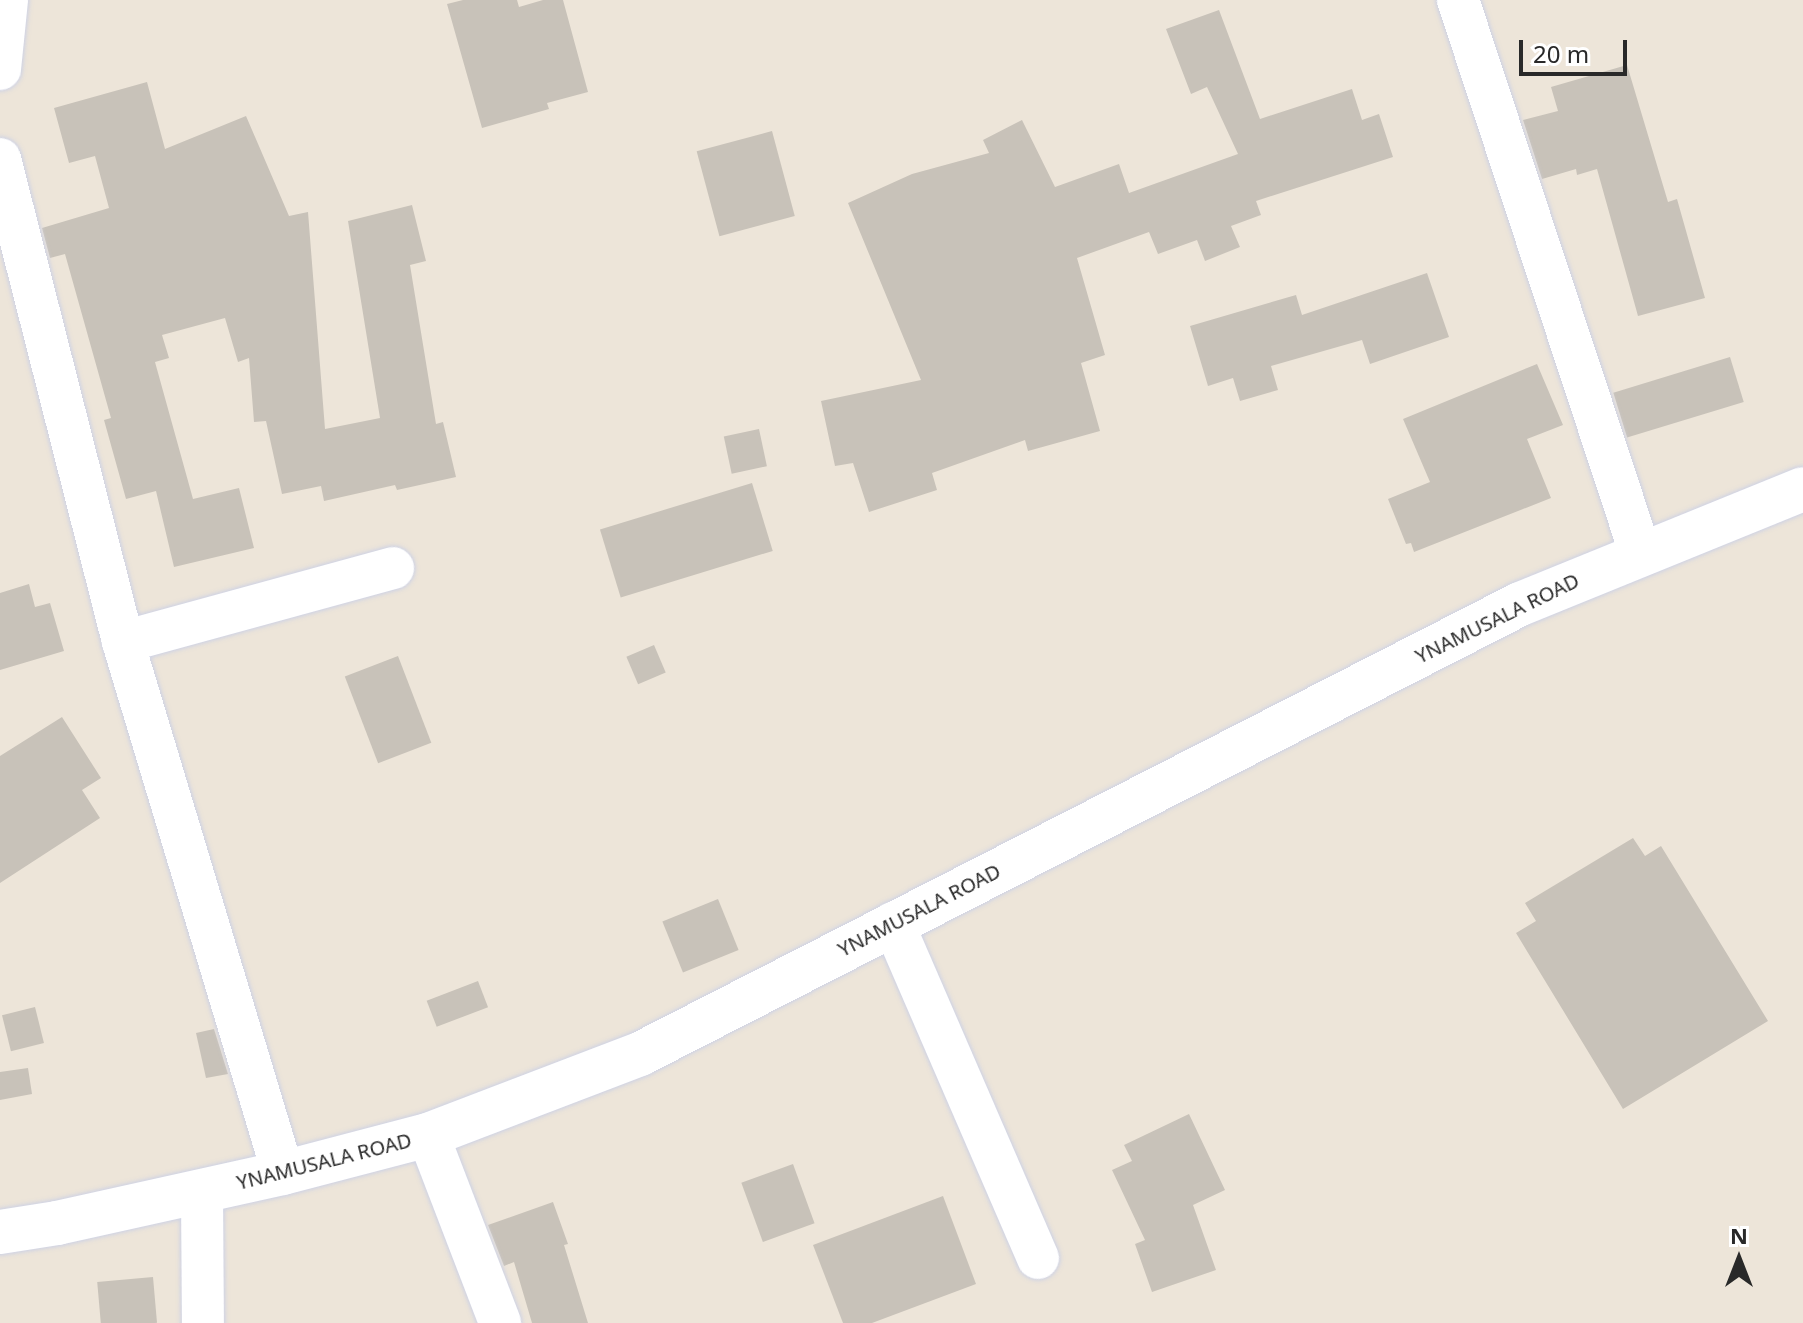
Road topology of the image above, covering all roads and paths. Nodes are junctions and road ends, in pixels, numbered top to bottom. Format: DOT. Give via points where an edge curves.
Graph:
graph roads {
  1 [pos="7,0"];
  2 [pos="1458,0"];
  3 [pos="0,69"];
  4 [pos="0,159"];
  5 [pos="1803,489"];
  6 [pos="1640,552"];
  7 [pos="393,568"];
  8 [pos="123,642"];
  9 [pos="893,923"];
  10 [pos="428,1135"];
  11 [pos="283,1173"];
  12 [pos="202,1191"];
  13 [pos="0,1232"];
  14 [pos="1038,1258"];
  15 [pos="203,1323"];
  16 [pos="500,1323"];
  1 -- 3 [label="street"];
  2 -- 6 [label="street"];
  4 -- 8 [label="street"];
  5 -- 6 [label="main road, YNAMUSALA ROAD"];
  6 -- 9 [label="main road, YNAMUSALA ROAD" via="1520,604"];
  7 -- 8 [label="street"];
  8 -- 11 [label="street"];
  9 -- 10 [label="main road, YNAMUSALA ROAD" via="640,1054"];
  9 -- 14 [label="street"];
  10 -- 11 [label="main road, YNAMUSALA ROAD"];
  10 -- 16 [label="street"];
  11 -- 12 [label="main road, YNAMUSALA ROAD"];
  12 -- 13 [label="main road, YNAMUSALA ROAD"];
  12 -- 15 [label="street"];
}
